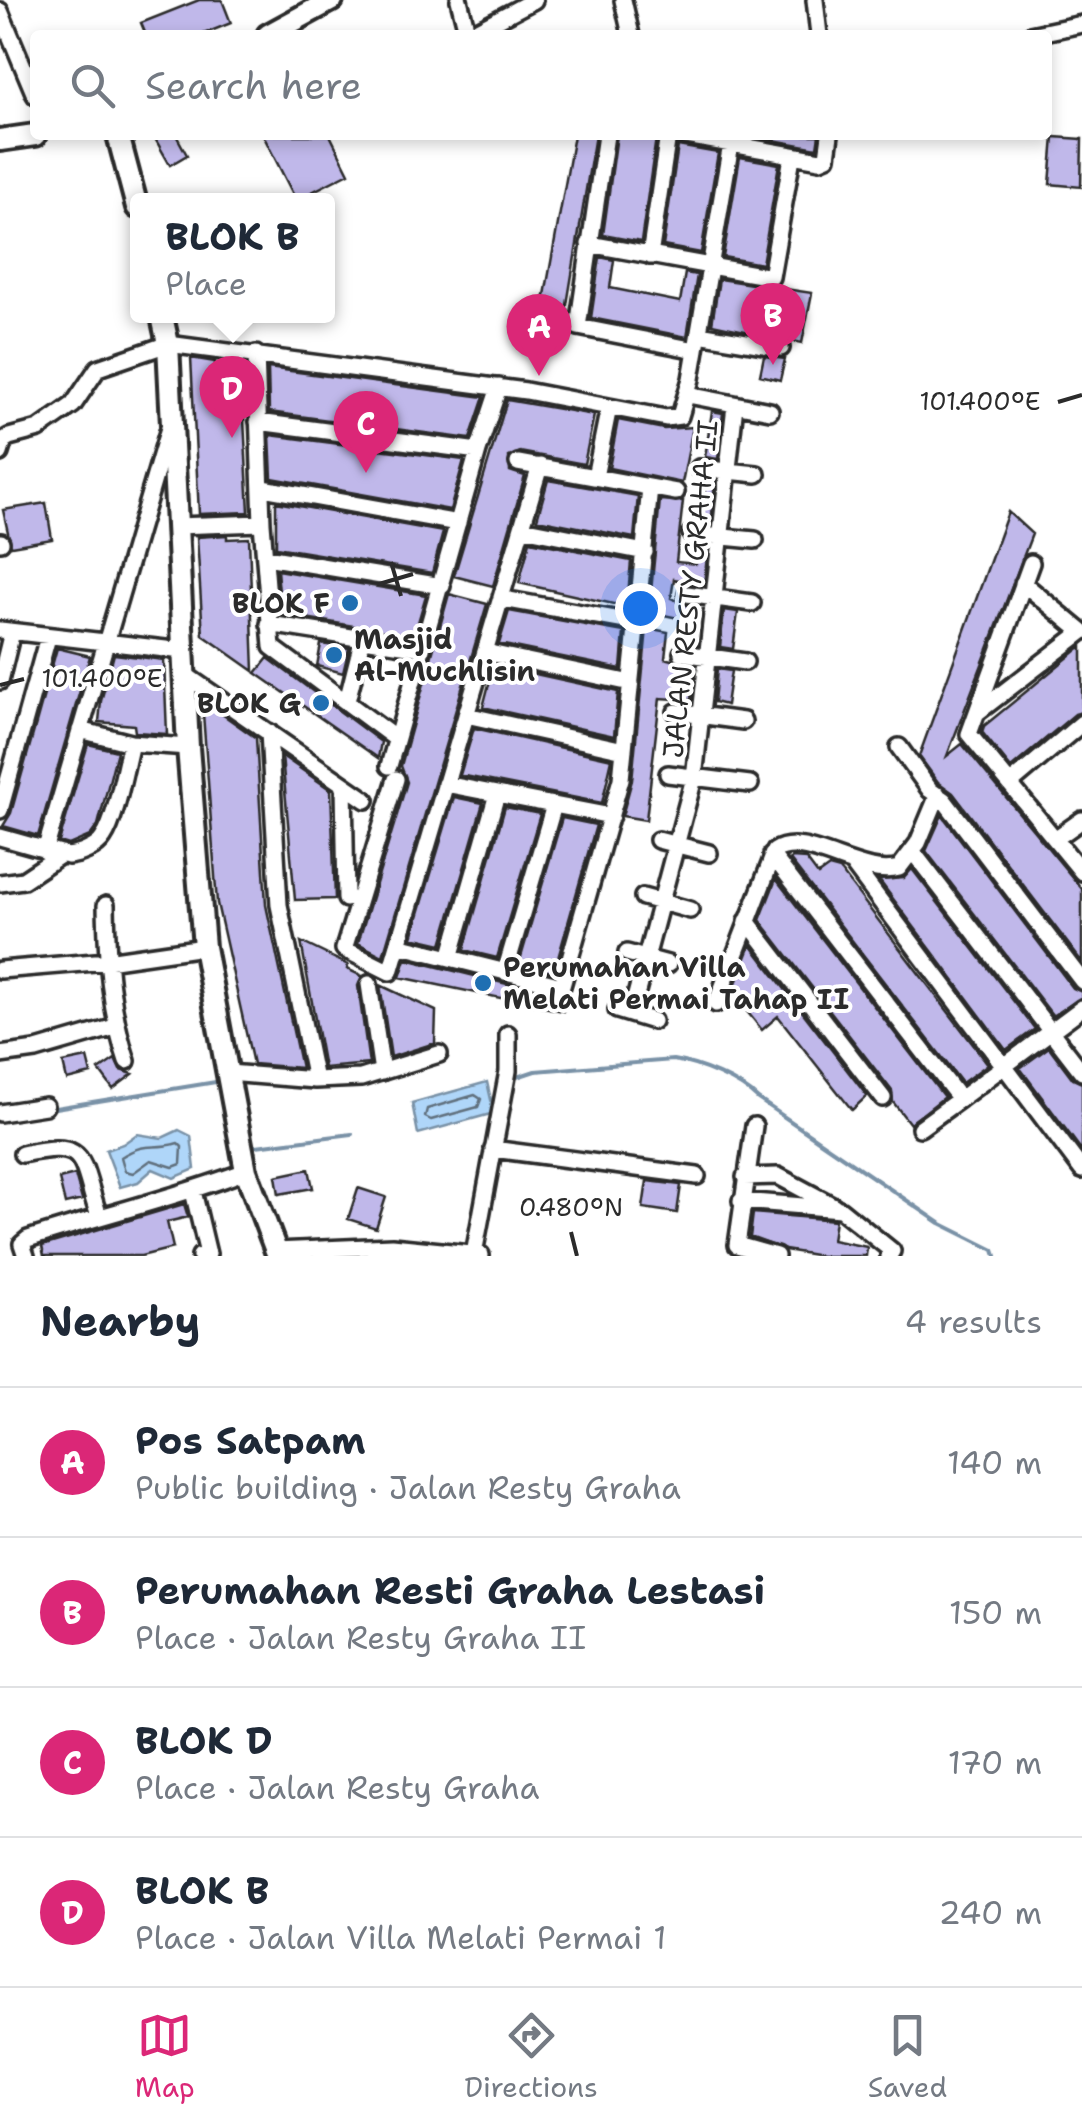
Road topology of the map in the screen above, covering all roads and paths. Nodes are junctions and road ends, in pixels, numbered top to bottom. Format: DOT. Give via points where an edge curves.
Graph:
graph roads {
  1 [pos="332,0"];
  2 [pos="459,0"];
  3 [pos="534,0"];
  4 [pos="624,0"];
  5 [pos="815,0"];
  6 [pos="0,11"];
  7 [pos="1082,24"];
  8 [pos="277,30"];
  9 [pos="467,30"];
  10 [pos="477,30"];
  11 [pos="625,30"];
  12 [pos="818,30"];
  13 [pos="1052,30"];
  14 [pos="30,82"];
  15 [pos="30,135"];
  16 [pos="0,140"];
  17 [pos="119,140"];
  18 [pos="605,140"];
  19 [pos="667,140"];
  20 [pos="709,140"];
  21 [pos="829,140"];
  22 [pos="732,144"];
  23 [pos="792,157"];
  24 [pos="133,193"];
  25 [pos="589,244"];
  26 [pos="650,256"];
  27 [pos="712,267"];
  28 [pos="164,323"];
  29 [pos="698,342"];
  30 [pos="168,344"];
  31 [pos="782,348"];
  32 [pos="256,354"];
  33 [pos="689,387"];
  34 [pos="500,388"];
  35 [pos="735,406"];
  36 [pos="609,407"];
  37 [pos="770,412"];
  38 [pos="258,422"];
  39 [pos="170,424"];
  40 [pos="478,451"];
  41 [pos="0,453"];
  42 [pos="518,463"];
  43 [pos="540,466"];
  44 [pos="699,468"];
  45 [pos="728,471"];
  46 [pos="757,474"];
  47 [pos="595,477"];
  48 [pos="262,488"];
  49 [pos="650,488"];
  50 [pos="676,492"];
  51 [pos="262,523"];
  52 [pos="458,523"];
  53 [pos="176,526"];
  54 [pos="522,528"];
  55 [pos="691,534"];
  56 [pos="720,537"];
  57 [pos="754,540"];
  58 [pos="645,552"];
  59 [pos="266,557"];
  60 [pos="1031,562"];
  61 [pos="1023,584"];
  62 [pos="442,586"];
  63 [pos="687,594"];
  64 [pos="712,598"];
  65 [pos="503,599"];
  66 [pos="752,603"];
  67 [pos="637,623"];
  68 [pos="269,624"];
  69 [pos="6,631"];
  70 [pos="1082,632"];
  71 [pos="48,637"];
  72 [pos="363,638"];
  73 [pos="105,645"];
  74 [pos="421,648"];
  75 [pos="183,651"];
  76 [pos="484,652"];
  77 [pos="682,653"];
  78 [pos="706,657"];
  79 [pos="745,662"];
  80 [pos="184,674"];
  81 [pos="0,682"];
  82 [pos="631,684"];
  83 [pos="346,701"];
  84 [pos="676,712"];
  85 [pos="978,713"];
  86 [pos="466,715"];
  87 [pos="703,715"];
  88 [pos="743,721"];
  89 [pos="1082,723"];
  90 [pos="80,730"];
  91 [pos="269,732"];
  92 [pos="396,739"];
  93 [pos="131,743"];
  94 [pos="188,747"];
  95 [pos="899,747"];
  96 [pos="624,750"];
  97 [pos="668,774"];
  98 [pos="694,778"];
  99 [pos="1011,783"];
  100 [pos="445,784"];
  101 [pos="750,784"];
  102 [pos="344,785"];
  103 [pos="498,794"];
  104 [pos="938,795"];
  105 [pos="366,800"];
  106 [pos="554,805"];
  107 [pos="0,810"];
  108 [pos="611,816"];
  109 [pos="1082,820"];
  110 [pos="0,838"];
  111 [pos="1056,839"];
  112 [pos="666,842"];
  113 [pos="44,851"];
  114 [pos="913,852"];
  115 [pos="709,853"];
  116 [pos="62,854"];
  117 [pos="772,855"];
  118 [pos="854,866"];
  119 [pos="1082,872"];
  120 [pos="0,883"];
  121 [pos="643,898"];
  122 [pos="346,899"];
  123 [pos="660,902"];
  124 [pos="106,906"];
  125 [pos="690,910"];
  126 [pos="748,921"];
  127 [pos="398,945"];
  128 [pos="204,947"];
  129 [pos="627,953"];
  130 [pos="450,958"];
  131 [pos="646,958"];
  132 [pos="107,961"];
  133 [pos="668,964"];
  134 [pos="0,970"];
  135 [pos="504,972"];
  136 [pos="1082,981"];
  137 [pos="368,984"];
  138 [pos="716,1004"];
  139 [pos="1082,1008"];
  140 [pos="652,1021"];
  141 [pos="115,1026"];
  142 [pos="1052,1030"];
  143 [pos="508,1034"];
  144 [pos="439,1054"];
  145 [pos="0,1055"];
  146 [pos="127,1061"];
  147 [pos="1004,1065"];
  148 [pos="382,1072"];
  149 [pos="1082,1072"];
  150 [pos="228,1073"];
  151 [pos="315,1080"];
  152 [pos="883,1098"];
  153 [pos="960,1099"];
  154 [pos="45,1106"];
  155 [pos="0,1113"];
  156 [pos="754,1126"];
  157 [pos="920,1128"];
  158 [pos="494,1148"];
  159 [pos="22,1154"];
  160 [pos="1082,1170"];
  161 [pos="246,1171"];
  162 [pos="696,1176"];
  163 [pos="745,1177"];
  164 [pos="193,1191"];
  165 [pos="741,1202"];
  166 [pos="840,1209"];
  167 [pos="98,1216"];
  168 [pos="277,1254"];
  169 [pos="894,1254"];
  170 [pos="478,1255"];
  171 [pos="26,1256"];
  172 [pos="200,1256"];
  173 [pos="776,1256"];
  1 -- 8 [label="main road"];
  2 -- 9 [label="street"];
  3 -- 10 [label="street"];
  4 -- 11 [label="street"];
  5 -- 12 [label="street"];
  6 -- 14 [label="street"];
  7 -- 13 [label="street"];
  15 -- 16 [label="main road"];
  17 -- 24 [label="main road"];
  18 -- 25 [label="street"];
  19 -- 26 [label="street"];
  20 -- 22 [label="street"];
  21 -- 23 [label="street" via="826,159"];
  22 -- 23 [label="street"];
  22 -- 27 [label="street"];
  23 -- 27 [label="street" via="770,277"];
  25 -- 26 [label="street"];
  25 -- 29 [label="street" via="578,327"];
  26 -- 27 [label="street"];
  27 -- 29 [label="street"];
  28 -- 30 [label="main road"];
  29 -- 31 [label="street"];
  29 -- 33 [label="street"];
  30 -- 32 [label="street"];
  30 -- 39 [label="main road"];
  30 -- 41 [label="street" via="98,368 74,405 39,429 4,440"];
  32 -- 34 [label="street"];
  32 -- 38 [label="street"];
  33 -- 35 [label="street"];
  33 -- 36 [label="street" via="682,414 666,418"];
  34 -- 36 [label="street"];
  34 -- 40 [label="street"];
  35 -- 37 [label="street"];
  35 -- 45 [label="street, JALAN RESTY GRAHA II"];
  36 -- 47 [label="street"];
  38 -- 40 [label="street"];
  38 -- 48 [label="street"];
  39 -- 53 [label="main road"];
  39 -- 73 [label="street"];
  40 -- 52 [label="street"];
  42 -- 43 [label="street"];
  43 -- 47 [label="street"];
  43 -- 54 [label="street"];
  44 -- 45 [label="street"];
  45 -- 46 [label="street"];
  45 -- 56 [label="street, JALAN RESTY GRAHA II"];
  47 -- 49 [label="street"];
  48 -- 51 [label="street"];
  48 -- 52 [label="street"];
  49 -- 50 [label="street"];
  49 -- 58 [label="street"];
  51 -- 53 [label="street"];
  51 -- 59 [label="street"];
  52 -- 62 [label="street"];
  53 -- 75 [label="main road"];
  54 -- 58 [label="street"];
  54 -- 65 [label="street"];
  55 -- 56 [label="street"];
  56 -- 57 [label="street"];
  56 -- 64 [label="street, JALAN RESTY GRAHA II"];
  58 -- 67 [label="street"];
  59 -- 62 [label="street"];
  59 -- 68 [label="street"];
  60 -- 61 [label="street"];
  61 -- 70 [label="street"];
  61 -- 85 [label="street"];
  62 -- 74 [label="street"];
  63 -- 64 [label="street"];
  64 -- 66 [label="street"];
  64 -- 78 [label="street, JALAN RESTY GRAHA II"];
  65 -- 67 [label="street"];
  65 -- 76 [label="street"];
  67 -- 82 [label="street"];
  68 -- 72 [label="street"];
  68 -- 83 [label="street" via="272,647"];
  69 -- 71 [label="street"];
  69 -- 81 [label="street"];
  70 -- 85 [label="street"];
  71 -- 73 [label="street"];
  71 -- 107 [label="street"];
  72 -- 74 [label="street"];
  72 -- 83 [label="street"];
  73 -- 75 [label="street"];
  73 -- 90 [label="street"];
  74 -- 92 [label="street"];
  75 -- 80 [label="main road"];
  76 -- 82 [label="street"];
  76 -- 86 [label="street"];
  77 -- 78 [label="street"];
  78 -- 79 [label="street"];
  78 -- 87 [label="street, JALAN RESTY GRAHA II"];
  80 -- 91 [label="street"];
  80 -- 94 [label="main road"];
  82 -- 96 [label="street"];
  83 -- 92 [label="street"];
  84 -- 87 [label="street"];
  85 -- 99 [label="street" via="971,740"];
  86 -- 96 [label="street"];
  86 -- 100 [label="street"];
  87 -- 88 [label="street"];
  87 -- 98 [label="street, JALAN RESTY GRAHA II"];
  89 -- 99 [label="street"];
  90 -- 93 [label="street"];
  90 -- 113 [label="street"];
  91 -- 102 [label="street"];
  91 -- 151 [label="street" via="279,905"];
  92 -- 127 [label="street" via="344,949 390,972"];
  93 -- 94 [label="street"];
  93 -- 116 [label="street" via="101,842 78,855"];
  94 -- 128 [label="main road"];
  95 -- 104 [label="street"];
  96 -- 108 [label="street"];
  97 -- 98 [label="street"];
  98 -- 101 [label="street"];
  98 -- 112 [label="street, JALAN RESTY GRAHA II"];
  99 -- 111 [label="street"];
  100 -- 103 [label="street"];
  100 -- 127 [label="street"];
  102 -- 105 [label="street"];
  102 -- 122 [label="street"];
  103 -- 106 [label="street"];
  103 -- 130 [label="street"];
  104 -- 114 [label="street"];
  104 -- 136 [label="street"];
  106 -- 108 [label="street"];
  106 -- 135 [label="street"];
  108 -- 135 [label="street" via="562,986"];
  109 -- 111 [label="street"];
  110 -- 113 [label="street"];
  111 -- 119 [label="street"];
  112 -- 115 [label="street"];
  112 -- 123 [label="street, JALAN RESTY GRAHA II"];
  113 -- 116 [label="street"];
  114 -- 118 [label="street" via="891,870"];
  114 -- 142 [label="street"];
  116 -- 120 [label="street" via="24,880"];
  117 -- 118 [label="street" via="783,846 798,847"];
  117 -- 126 [label="street"];
  117 -- 153 [label="street"];
  118 -- 147 [label="street"];
  121 -- 123 [label="street"];
  123 -- 125 [label="street"];
  123 -- 131 [label="street, JALAN RESTY GRAHA II"];
  124 -- 132 [label="street"];
  126 -- 138 [label="street"];
  126 -- 152 [label="street"];
  127 -- 130 [label="street"];
  128 -- 132 [label="street"];
  128 -- 150 [label="main road"];
  129 -- 131 [label="street"];
  130 -- 135 [label="street"];
  131 -- 133 [label="street"];
  131 -- 140 [label="street, JALAN RESTY GRAHA II" via="624,1012"];
  132 -- 134 [label="street"];
  132 -- 141 [label="street"];
  137 -- 148 [label="street"];
  139 -- 142 [label="street"];
  141 -- 145 [label="street"];
  141 -- 146 [label="street"];
  142 -- 147 [label="street"];
  142 -- 149 [label="street"];
  143 -- 158 [label="street"];
  144 -- 148 [label="street"];
  147 -- 153 [label="street"];
  147 -- 160 [label="street"];
  148 -- 151 [label="street"];
  150 -- 151 [label="street"];
  150 -- 161 [label="main road"];
  153 -- 157 [label="street"];
  154 -- 155 [label="street"];
  156 -- 163 [label="street"];
  158 -- 162 [label="street"];
  158 -- 170 [label="street"];
  159 -- 167 [label="street" via="56,1146 78,1156"];
  161 -- 164 [label="street"];
  161 -- 168 [label="main road"];
  163 -- 165 [label="street"];
  163 -- 166 [label="street" via="778,1176"];
  164 -- 167 [label="street"];
  164 -- 172 [label="street" via="208,1254"];
  165 -- 166 [label="street"];
  165 -- 173 [label="street" via="736,1245"];
  166 -- 169 [label="street"];
  167 -- 171 [label="street" via="28,1238 22,1244"];
  168 -- 170 [label="street" via="392,1246"];
}
